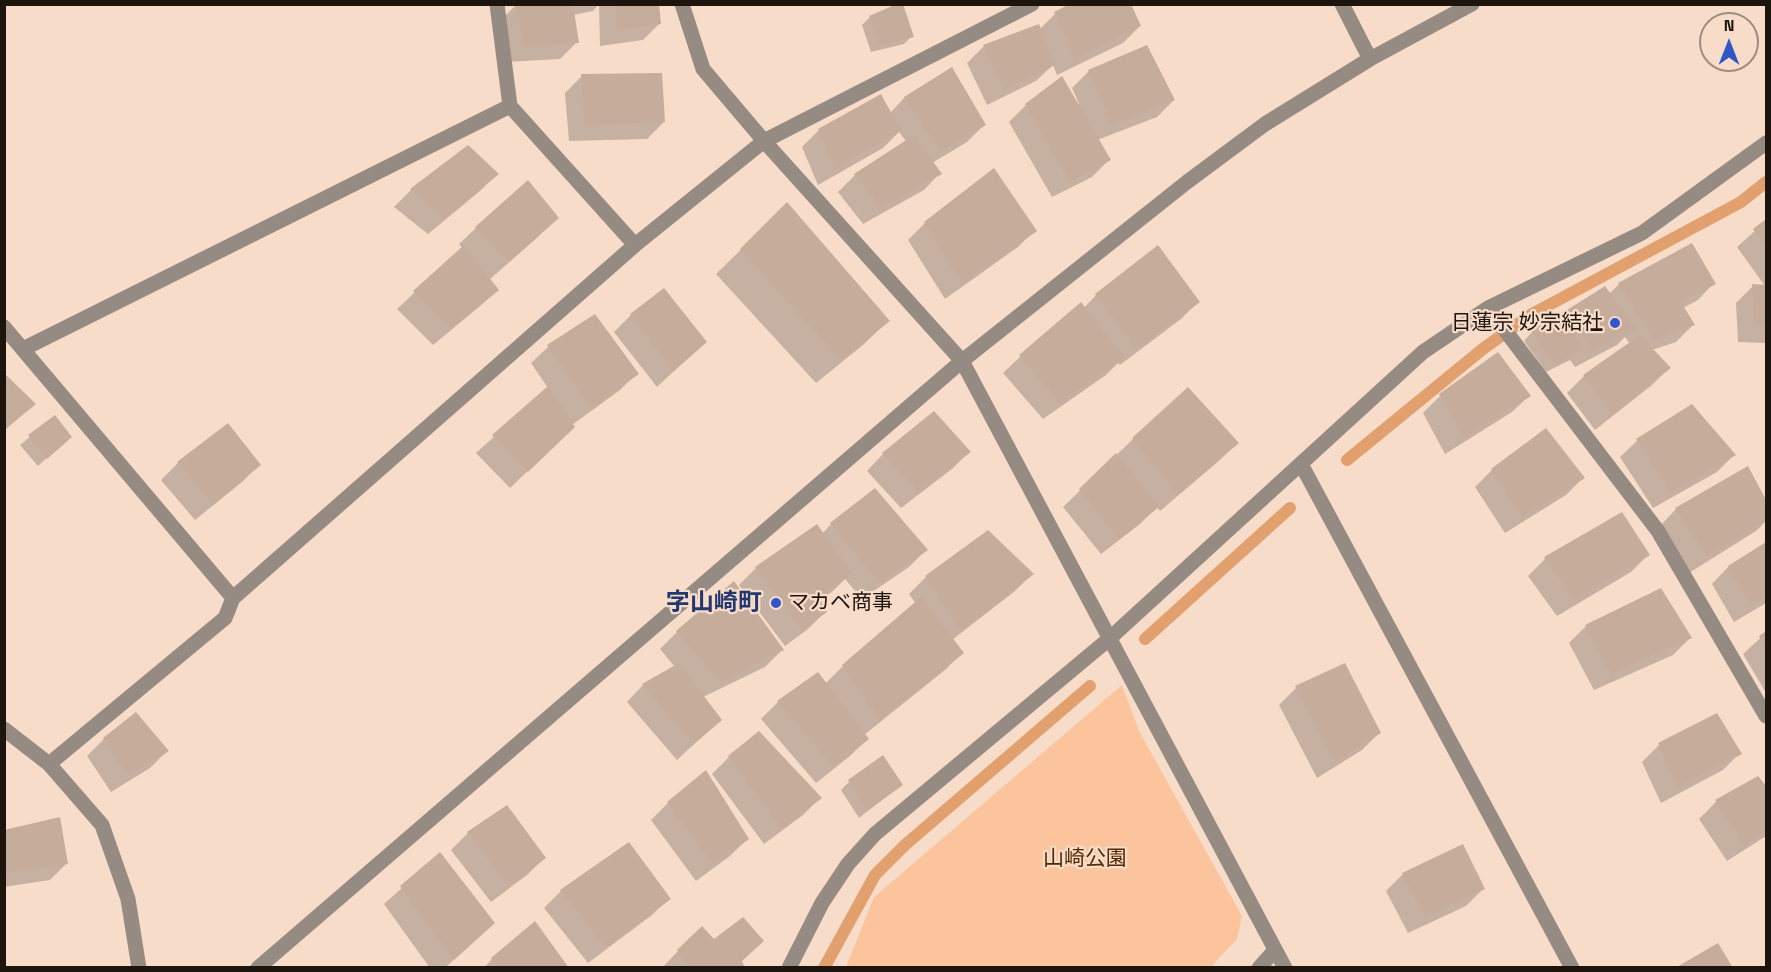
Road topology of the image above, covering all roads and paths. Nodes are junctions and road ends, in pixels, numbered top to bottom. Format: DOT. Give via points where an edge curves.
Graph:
graph roads {
  1 [pos="497,4"];
  2 [pos="682,4"];
  3 [pos="1032,4"];
  4 [pos="1342,4"];
  5 [pos="1472,4"];
  6 [pos="1370,59"];
  7 [pos="510,106"];
  8 [pos="764,141"];
  9 [pos="1767,143"];
  10 [pos="635,245"];
  11 [pos="1493,314"];
  12 [pos="4,327"];
  13 [pos="23,349"];
  14 [pos="963,362"];
  15 [pos="1301,464"];
  16 [pos="233,598"];
  17 [pos="1109,639"];
  18 [pos="1767,716"];
  19 [pos="4,729"];
  20 [pos="49,764"];
  21 [pos="1275,950"];
  22 [pos="139,968"];
  23 [pos="258,968"];
  24 [pos="789,968"];
  25 [pos="1259,968"];
  26 [pos="1285,968"];
  27 [pos="1572,968"];
  1 -- 7 [label="street"];
  2 -- 8 [label="street" via="703,69"];
  3 -- 8 [label="street"];
  4 -- 6 [label="street"];
  5 -- 6 [label="street"];
  6 -- 14 [label="street" via="1264,124 1186,182"];
  7 -- 10 [label="street"];
  7 -- 13 [label="street"];
  8 -- 10 [label="street"];
  8 -- 14 [label="street"];
  9 -- 11 [label="street" via="1642,233"];
  10 -- 16 [label="street"];
  11 -- 15 [label="street" via="1423,352"];
  11 -- 18 [label="street" via="1659,531"];
  12 -- 13 [label="street"];
  13 -- 16 [label="street"];
  14 -- 17 [label="street"];
  14 -- 23 [label="street"];
  15 -- 17 [label="street"];
  15 -- 27 [label="street"];
  16 -- 20 [label="street" via="225,618"];
  17 -- 21 [label="street"];
  17 -- 24 [label="street" via="875,834 848,864 822,903"];
  19 -- 20 [label="street"];
  20 -- 22 [label="street" via="102,825 128,899"];
  21 -- 25 [label="street"];
  21 -- 26 [label="street"];
}
